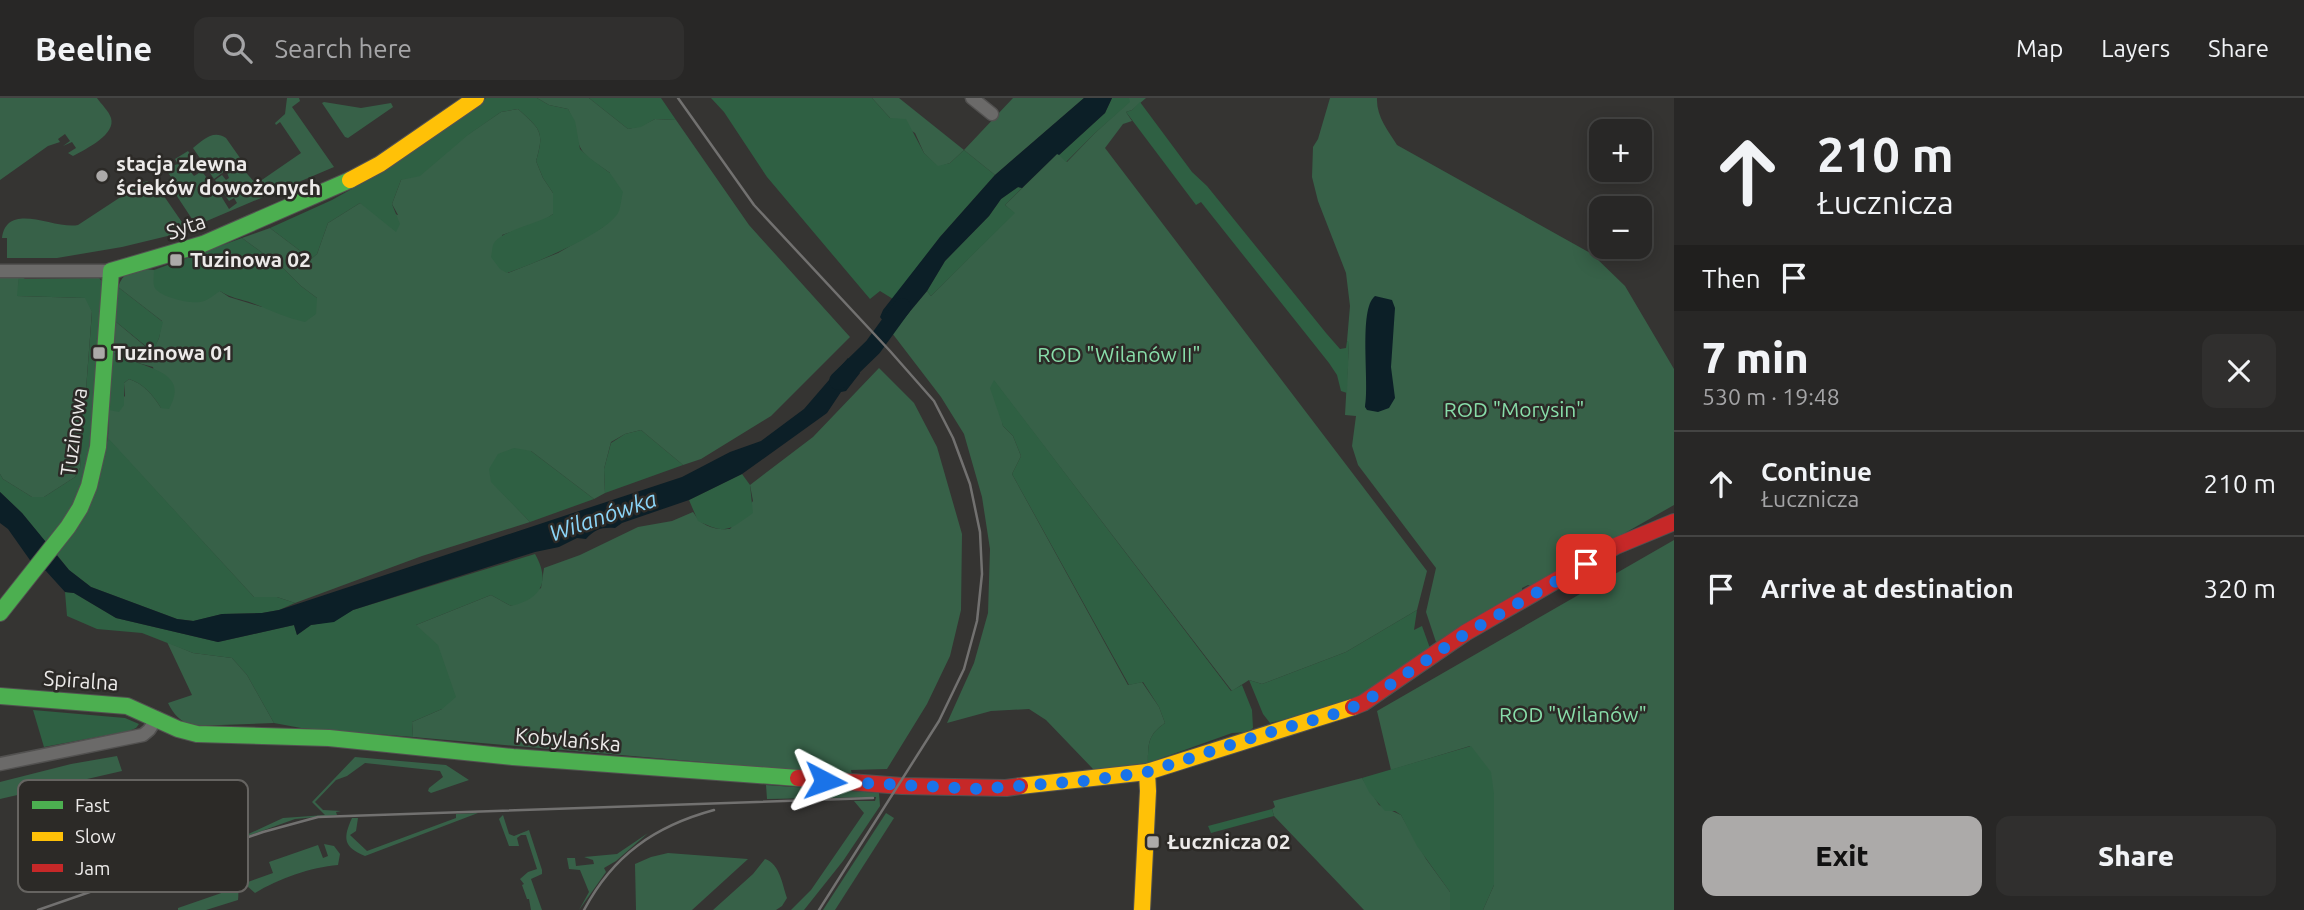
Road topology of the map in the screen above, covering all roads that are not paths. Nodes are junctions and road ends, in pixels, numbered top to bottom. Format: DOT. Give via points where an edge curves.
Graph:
graph roads {
  1 [pos="476,98"];
  2 [pos="972,98"];
  3 [pos="992,114"];
  4 [pos="0,271"];
  5 [pos="111,271"];
  6 [pos="1674,522"];
  7 [pos="0,613"];
  8 [pos="0,696"];
  9 [pos="157,718"];
  10 [pos="0,764"];
  11 [pos="1147,772"];
  12 [pos="1142,910"];
  1 -- 5 [label="street, Syta" via="380,164 339,186 203,244"];
  2 -- 3 [label="street"];
  4 -- 5 [label="street, Syta"];
  5 -- 7 [label="street, Tuzinowa" via="95,466 80,508"];
  6 -- 11 [label="street, Kobylańska" via="1616,546 1465,634 1363,703"];
  8 -- 9 [label="street, Spiralna" via="127,706"];
  9 -- 10 [label="street" via="143,735"];
  9 -- 11 [label="street, Kobylańska" via="197,734 329,738 902,786 1006,788"];
  11 -- 12 [label="street"];
}
